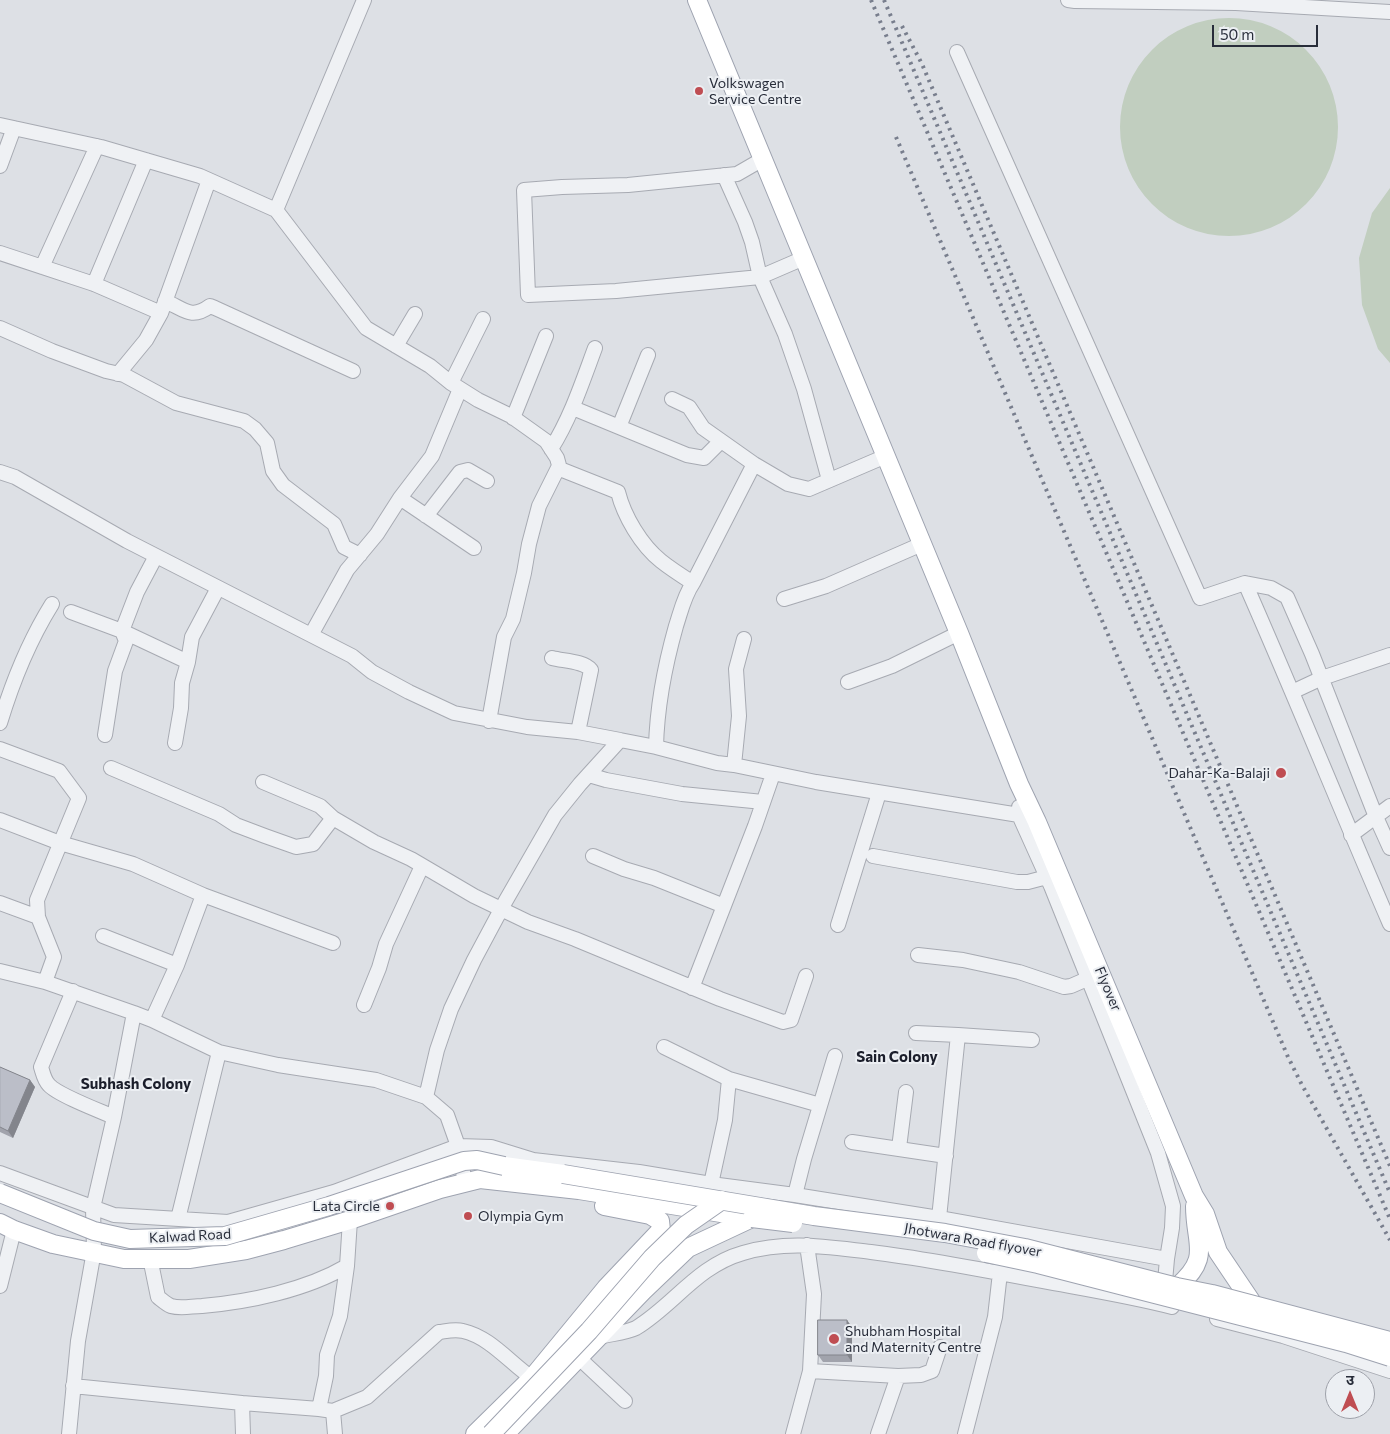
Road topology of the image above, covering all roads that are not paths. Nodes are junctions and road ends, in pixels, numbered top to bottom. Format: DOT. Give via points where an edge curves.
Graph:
graph roads {
  1 [pos="364,0"];
  2 [pos="697,0"];
  3 [pos="1068,0"];
  4 [pos="1232,2"];
  5 [pos="1390,12"];
  6 [pos="957,52"];
  7 [pos="7,126"];
  8 [pos="97,146"];
  9 [pos="763,159"];
  10 [pos="146,160"];
  11 [pos="0,166"];
  12 [pos="724,175"];
  13 [pos="209,180"];
  14 [pos="276,210"];
  15 [pos="0,253"];
  16 [pos="804,258"];
  17 [pos="42,267"];
  18 [pos="760,277"];
  19 [pos="94,284"];
  20 [pos="163,307"];
  21 [pos="415,314"];
  22 [pos="483,319"];
  23 [pos="0,328"];
  24 [pos="546,336"];
  25 [pos="396,346"];
  26 [pos="595,348"];
  27 [pos="648,354"];
  28 [pos="353,371"];
  29 [pos="118,374"];
  30 [pos="455,386"];
  31 [pos="672,399"];
  32 [pos="573,408"];
  33 [pos="513,418"];
  34 [pos="619,427"];
  35 [pos="721,441"];
  36 [pos="551,449"];
  37 [pos="886,456"];
  38 [pos="754,464"];
  39 [pos="559,466"];
  40 [pos="0,472"];
  41 [pos="829,480"];
  42 [pos="487,481"];
  43 [pos="400,498"];
  44 [pos="426,516"];
  45 [pos="922,544"];
  46 [pos="474,548"];
  47 [pos="360,555"];
  48 [pos="156,556"];
  49 [pos="692,583"];
  50 [pos="1245,583"];
  51 [pos="218,588"];
  52 [pos="784,599"];
  53 [pos="52,604"];
  54 [pos="71,612"];
  55 [pos="122,631"];
  56 [pos="959,633"];
  57 [pos="311,635"];
  58 [pos="744,639"];
  59 [pos="1390,655"];
  60 [pos="552,658"];
  61 [pos="188,662"];
  62 [pos="1322,678"];
  63 [pos="848,682"];
  64 [pos="1292,692"];
  65 [pos="489,721"];
  66 [pos="0,723"];
  67 [pos="578,732"];
  68 [pos="105,735"];
  69 [pos="620,740"];
  70 [pos="175,743"];
  71 [pos="656,747"];
  72 [pos="0,749"];
  73 [pos="734,765"];
  74 [pos="111,768"];
  75 [pos="773,774"];
  76 [pos="589,775"];
  77 [pos="263,782"];
  78 [pos="1019,784"];
  79 [pos="879,793"];
  80 [pos="763,802"];
  81 [pos="1390,806"];
  82 [pos="1019,815"];
  83 [pos="1376,817"];
  84 [pos="333,818"];
  85 [pos="0,820"];
  86 [pos="1351,836"];
  87 [pos="60,842"];
  88 [pos="1390,848"];
  89 [pos="593,856"];
  90 [pos="873,856"];
  91 [pos="422,866"];
  92 [pos="1047,877"];
  93 [pos="203,895"];
  94 [pos="0,903"];
  95 [pos="724,906"];
  96 [pos="501,909"];
  97 [pos="38,917"];
  98 [pos="1390,924"];
  99 [pos="838,925"];
  100 [pos="103,936"];
  101 [pos="333,942"];
  102 [pos="918,955"];
  103 [pos="177,965"];
  104 [pos="0,971"];
  105 [pos="806,976"];
  106 [pos="1087,979"];
  107 [pos="45,982"];
  108 [pos="692,988"];
  109 [pos="73,991"];
  110 [pos="364,1005"];
  111 [pos="134,1013"];
  112 [pos="152,1020"];
  113 [pos="916,1033"];
  114 [pos="958,1035"];
  115 [pos="1032,1040"];
  116 [pos="664,1047"];
  117 [pos="219,1052"];
  118 [pos="835,1056"];
  119 [pos="729,1079"];
  120 [pos="906,1092"];
  121 [pos="426,1096"];
  122 [pos="820,1104"];
  123 [pos="114,1118"];
  124 [pos="852,1142"];
  125 [pos="458,1146"];
  126 [pos="899,1148"];
  127 [pos="946,1156"];
  128 [pos="0,1173"];
  129 [pos="503,1173"];
  130 [pos="465,1182"];
  131 [pos="711,1184"];
  132 [pos="579,1190"];
  133 [pos="0,1193"];
  134 [pos="795,1195"];
  135 [pos="1194,1196"];
  136 [pos="722,1200"];
  137 [pos="93,1208"];
  138 [pos="752,1218"];
  139 [pos="939,1218"];
  140 [pos="178,1219"];
  141 [pos="350,1220"];
  142 [pos="7,1227"];
  143 [pos="1005,1230"];
  144 [pos="807,1245"];
  145 [pos="94,1251"];
  146 [pos="150,1258"];
  147 [pos="1167,1259"];
  148 [pos="347,1266"];
  149 [pos="1000,1273"];
  150 [pos="0,1286"];
  151 [pos="1177,1287"];
  152 [pos="1253,1304"];
  153 [pos="1163,1305"];
  154 [pos="599,1337"];
  155 [pos="1390,1341"];
  156 [pos="940,1347"];
  157 [pos="1390,1357"];
  158 [pos="579,1358"];
  159 [pos="1390,1371"];
  160 [pos="810,1372"];
  161 [pos="898,1376"];
  162 [pos="532,1378"];
  163 [pos="74,1386"];
  164 [pos="625,1401"];
  165 [pos="242,1402"];
  166 [pos="326,1410"];
  167 [pos="68,1434"];
  168 [pos="243,1434"];
  169 [pos="335,1434"];
  170 [pos="475,1434"];
  171 [pos="491,1434"];
  172 [pos="505,1434"];
  173 [pos="793,1434"];
  174 [pos="878,1434"];
  175 [pos="965,1434"];
  1 -- 14 [label="street"];
  2 -- 9 [label="main road, Flyover"];
  3 -- 4 [label="street"];
  4 -- 5 [label="street"];
  6 -- 50 [label="street" via="1200,598"];
  7 -- 8 [label="street"];
  7 -- 11 [label="street"];
  8 -- 10 [label="street"];
  8 -- 17 [label="street"];
  9 -- 12 [label="street" via="737,174"];
  9 -- 16 [label="main road, Flyover"];
  10 -- 13 [label="street"];
  10 -- 19 [label="street"];
  12 -- 18 [label="street" via="750,236"];
  12 -- 18 [label="street" via="628,186 524,190 528,295 616,291"];
  13 -- 14 [label="street"];
  13 -- 20 [label="street"];
  14 -- 25 [label="street" via="366,328"];
  15 -- 17 [label="street"];
  16 -- 18 [label="street"];
  16 -- 37 [label="main road, Flyover"];
  17 -- 19 [label="street"];
  18 -- 41 [label="street" via="804,389"];
  19 -- 20 [label="street"];
  20 -- 28 [label="street" via="191,314 210,306"];
  20 -- 29 [label="street" via="146,340"];
  21 -- 25 [label="street"];
  22 -- 30 [label="street"];
  23 -- 29 [label="street" via="52,351"];
  24 -- 33 [label="street"];
  25 -- 30 [label="street" via="430,366"];
  26 -- 32 [label="street"];
  27 -- 34 [label="street"];
  29 -- 47 [label="street" via="176,404 244,421 255,429 267,442 273,471 283,485 334,524 344,547"];
  30 -- 33 [label="street"];
  30 -- 43 [label="street" via="432,456"];
  31 -- 35 [label="street" via="689,407 704,428"];
  32 -- 34 [label="street"];
  32 -- 36 [label="street"];
  33 -- 36 [label="street" via="546,441"];
  34 -- 35 [label="street" via="687,455 704,458"];
  35 -- 38 [label="street"];
  36 -- 39 [label="street"];
  37 -- 41 [label="street"];
  37 -- 45 [label="main road, Flyover"];
  38 -- 41 [label="street" via="799,488 809,489"];
  38 -- 49 [label="street"];
  39 -- 49 [label="street" via="618,492 622,508 635,531 659,560"];
  39 -- 65 [label="street" via="539,506 513,619 504,638"];
  40 -- 48 [label="street" via="15,477"];
  42 -- 44 [label="street" via="468,470 460,472"];
  43 -- 44 [label="street"];
  43 -- 47 [label="street"];
  44 -- 46 [label="street"];
  45 -- 52 [label="street" via="826,586"];
  45 -- 56 [label="main road, Flyover"];
  47 -- 57 [label="street" via="347,570"];
  48 -- 51 [label="street"];
  48 -- 55 [label="street"];
  49 -- 71 [label="street" via="684,601 663,680"];
  50 -- 62 [label="street" via="1271,588 1287,597"];
  50 -- 64 [label="street"];
  51 -- 57 [label="street"];
  51 -- 61 [label="street" via="192,637"];
  53 -- 66 [label="street" via="35,632 12,684"];
  54 -- 55 [label="street"];
  55 -- 61 [label="street"];
  55 -- 68 [label="street" via="126,642 115,671"];
  56 -- 63 [label="street" via="892,666"];
  56 -- 78 [label="main road, Flyover"];
  57 -- 65 [label="street" via="409,692 454,713"];
  58 -- 73 [label="street" via="736,668 739,716"];
  59 -- 62 [label="street"];
  60 -- 67 [label="street" via="583,664 591,670"];
  61 -- 70 [label="street" via="182,683"];
  62 -- 64 [label="street"];
  62 -- 83 [label="street"];
  64 -- 86 [label="street"];
  65 -- 67 [label="street"];
  67 -- 69 [label="street"];
  69 -- 71 [label="street"];
  69 -- 76 [label="street"];
  71 -- 73 [label="street"];
  72 -- 87 [label="street" via="59,771 78,798"];
  73 -- 75 [label="street"];
  74 -- 84 [label="street" via="219,814 236,825 296,846 312,844"];
  75 -- 79 [label="street"];
  75 -- 80 [label="street"];
  76 -- 80 [label="street" via="682,794"];
  76 -- 96 [label="street" via="555,815"];
  77 -- 84 [label="street" via="320,806"];
  78 -- 82 [label="street"];
  78 -- 135 [label="main road, Flyover" via="1038,822"];
  79 -- 82 [label="street"];
  79 -- 99 [label="street"];
  80 -- 95 [label="street"];
  81 -- 83 [label="street"];
  82 -- 92 [label="street"];
  83 -- 86 [label="street"];
  83 -- 88 [label="street"];
  84 -- 91 [label="street"];
  85 -- 87 [label="street"];
  86 -- 98 [label="street"];
  87 -- 93 [label="street" via="133,864"];
  87 -- 97 [label="street" via="37,900"];
  89 -- 95 [label="street"];
  90 -- 92 [label="street" via="1017,882"];
  91 -- 96 [label="street"];
  91 -- 110 [label="street" via="386,944"];
  92 -- 106 [label="street"];
  93 -- 101 [label="street"];
  93 -- 103 [label="street"];
  94 -- 97 [label="street"];
  95 -- 108 [label="street"];
  96 -- 108 [label="street"];
  96 -- 121 [label="street" via="451,1009"];
  97 -- 107 [label="street" via="54,957"];
  100 -- 103 [label="street"];
  102 -- 106 [label="street" via="963,960 1019,972 1064,987"];
  103 -- 112 [label="street"];
  104 -- 107 [label="street"];
  105 -- 108 [label="street" via="791,1020 787,1022"];
  106 -- 147 [label="street" via="1168,1184 1173,1206"];
  107 -- 109 [label="street"];
  109 -- 111 [label="street"];
  109 -- 123 [label="street" via="41,1067 44,1077 59,1092"];
  111 -- 112 [label="street"];
  111 -- 123 [label="street"];
  112 -- 117 [label="street"];
  113 -- 114 [label="street"];
  114 -- 115 [label="street"];
  114 -- 127 [label="street"];
  116 -- 119 [label="street"];
  117 -- 121 [label="street" via="376,1080"];
  117 -- 140 [label="street"];
  118 -- 122 [label="street"];
  119 -- 122 [label="street"];
  119 -- 131 [label="street" via="725,1120"];
  120 -- 126 [label="street"];
  121 -- 125 [label="street" via="447,1115"];
  122 -- 134 [label="street"];
  123 -- 137 [label="street"];
  124 -- 126 [label="street"];
  125 -- 130 [label="street"];
  125 -- 131 [label="street" via="491,1147 533,1160"];
  125 -- 140 [label="street" via="334,1192 228,1222"];
  126 -- 127 [label="street"];
  127 -- 139 [label="street"];
  128 -- 137 [label="street"];
  129 -- 130 [label="main road"];
  129 -- 132 [label="main road, Jhotwara Road flyover"];
  129 -- 133 [label="main road, Kalwad Road, bridge" via="477,1160 464,1160 329,1206 225,1236 130,1239 94,1231"];
  129 -- 136 [label="main road, Jhotwara Road flyover, bridge" via="549,1172"];
  130 -- 141 [label="main road"];
  131 -- 134 [label="street"];
  132 -- 138 [label="main road, Jhotwara Road flyover, bridge"];
  132 -- 162 [label="main road" via="592,1204 650,1215 662,1224 661,1230 606,1288"];
  134 -- 139 [label="street"];
  135 -- 151 [label="main road, Flyover" via="1198,1262 1191,1275"];
  135 -- 152 [label="main road, Flyover" via="1205,1214 1218,1252"];
  136 -- 151 [label="main road, Jhotwara Road flyover, bridge" via="945,1233"];
  136 -- 171 [label="main road, bridge" via="686,1225 659,1252 589,1332"];
  137 -- 140 [label="street" via="114,1215"];
  137 -- 145 [label="street"];
  138 -- 154 [label="main road" via="688,1248"];
  138 -- 157 [label="main road, Jhotwara Road flyover, bridge" via="951,1245 1038,1264"];
  139 -- 143 [label="street"];
  141 -- 146 [label="main road" via="246,1250 189,1259"];
  141 -- 148 [label="street"];
  142 -- 145 [label="main road" via="53,1244"];
  142 -- 150 [label="street"];
  143 -- 147 [label="street"];
  143 -- 149 [label="street"];
  144 -- 149 [label="street" via="897,1255"];
  144 -- 154 [label="street" via="775,1246 726,1259 696,1277 634,1328"];
  144 -- 160 [label="street" via="814,1294"];
  145 -- 146 [label="main road" via="124,1259"];
  145 -- 163 [label="street" via="78,1341"];
  146 -- 148 [label="street" via="158,1297 169,1306 181,1307 222,1304 280,1292 331,1276"];
  147 -- 153 [label="street"];
  148 -- 166 [label="street" via="340,1316 327,1355"];
  149 -- 153 [label="street"];
  149 -- 175 [label="street" via="995,1317"];
  151 -- 152 [label="main road, Jhotwara Road flyover, bridge"];
  152 -- 155 [label="main road, Jhotwara Road flyover, bridge"];
  153 -- 159 [label="street" via="1284,1336"];
  154 -- 158 [label="main road"];
  156 -- 161 [label="street" via="932,1371"];
  158 -- 164 [label="street"];
  158 -- 172 [label="main road"];
  160 -- 161 [label="street"];
  160 -- 173 [label="street"];
  161 -- 174 [label="street"];
  162 -- 166 [label="street" via="484,1340 464,1331 439,1332 367,1397"];
  162 -- 170 [label="main road"];
  163 -- 165 [label="street"];
  163 -- 167 [label="street"];
  165 -- 166 [label="street"];
  165 -- 168 [label="street"];
  166 -- 169 [label="street"];
}
